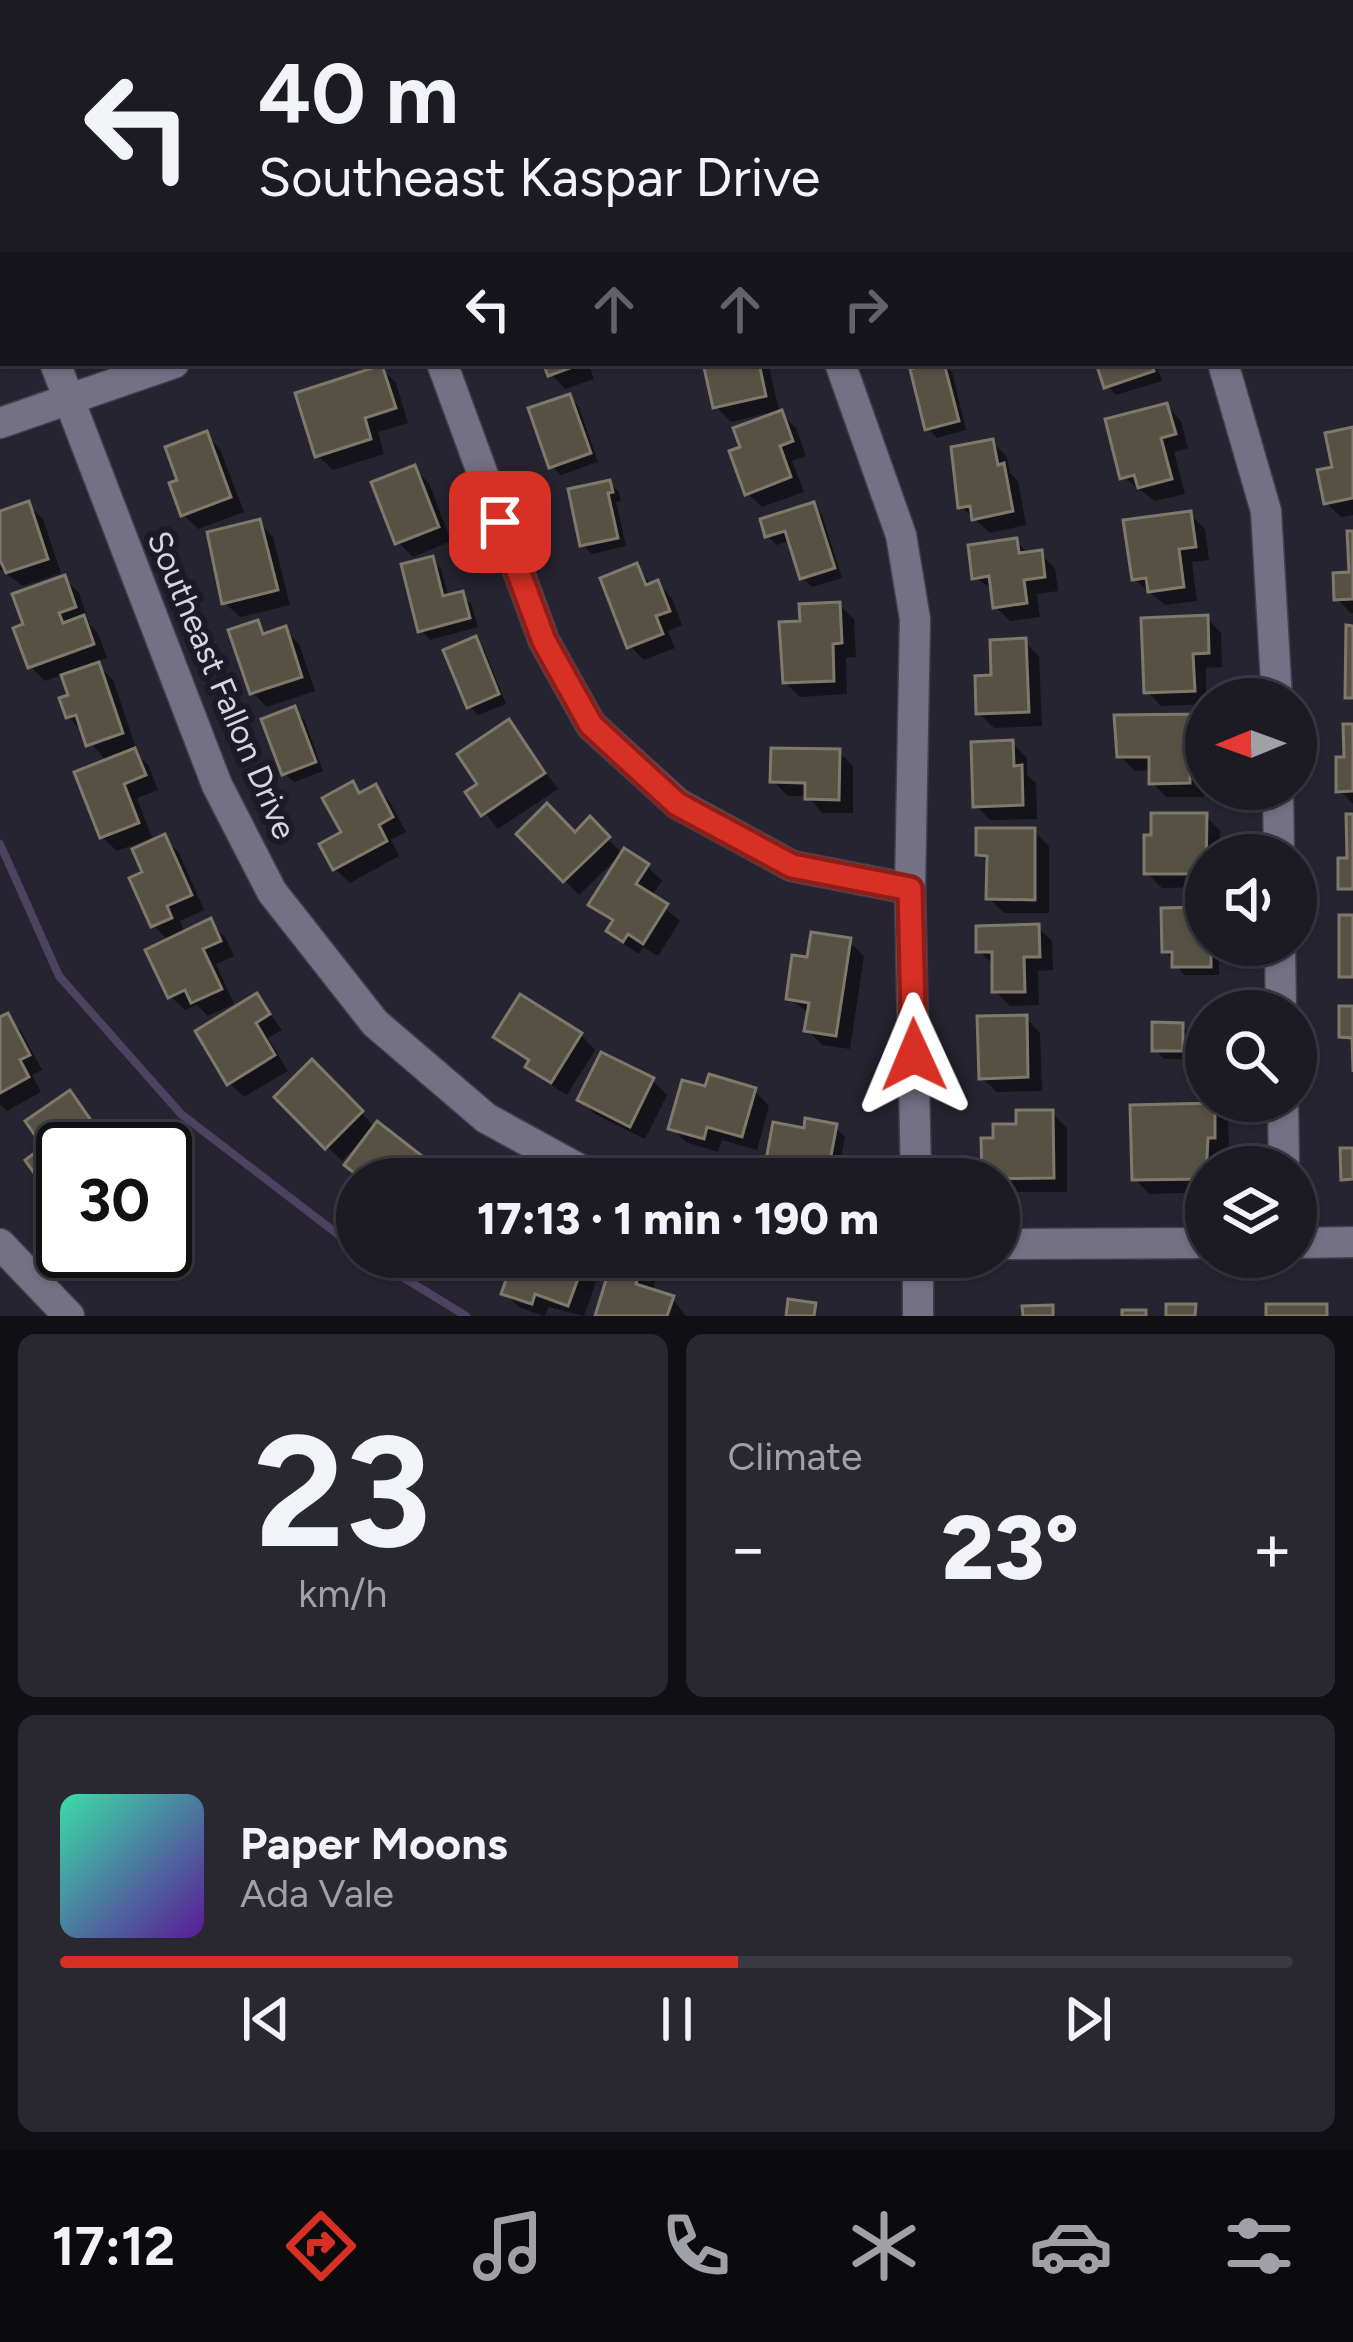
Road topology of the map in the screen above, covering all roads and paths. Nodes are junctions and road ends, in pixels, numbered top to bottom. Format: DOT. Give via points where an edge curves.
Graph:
graph roads {
  1 [pos="56,366"];
  2 [pos="166,366"];
  3 [pos="443,366"];
  4 [pos="841,366"];
  5 [pos="1224,366"];
  6 [pos="69,401"];
  7 [pos="0,423"];
  8 [pos="1275,678"];
  9 [pos="910,889"];
  10 [pos="559,1158"];
  11 [pos="916,1158"];
  12 [pos="1353,1242"];
  13 [pos="1317,1243"];
  14 [pos="0,1244"];
  15 [pos="1020,1244"];
  16 [pos="1185,1244"];
  17 [pos="918,1278"];
  18 [pos="69,1316"];
  19 [pos="918,1316"];
  1 -- 6 [label="street, Southeast Fallon Drive"];
  2 -- 6 [label="street"];
  3 -- 9 [label="street" via="544,641 591,725 677,804 792,866"];
  4 -- 9 [label="street" via="901,535 915,619"];
  5 -- 8 [label="street" via="1266,512"];
  6 -- 7 [label="street"];
  6 -- 10 [label="street, Southeast Fallon Drive" via="218,785 272,892 375,1023 486,1118"];
  9 -- 11 [label="street"];
  12 -- 13 [label="street"];
  14 -- 18 [label="street"];
  15 -- 16 [label="street"];
  17 -- 19 [label="street"];
}
